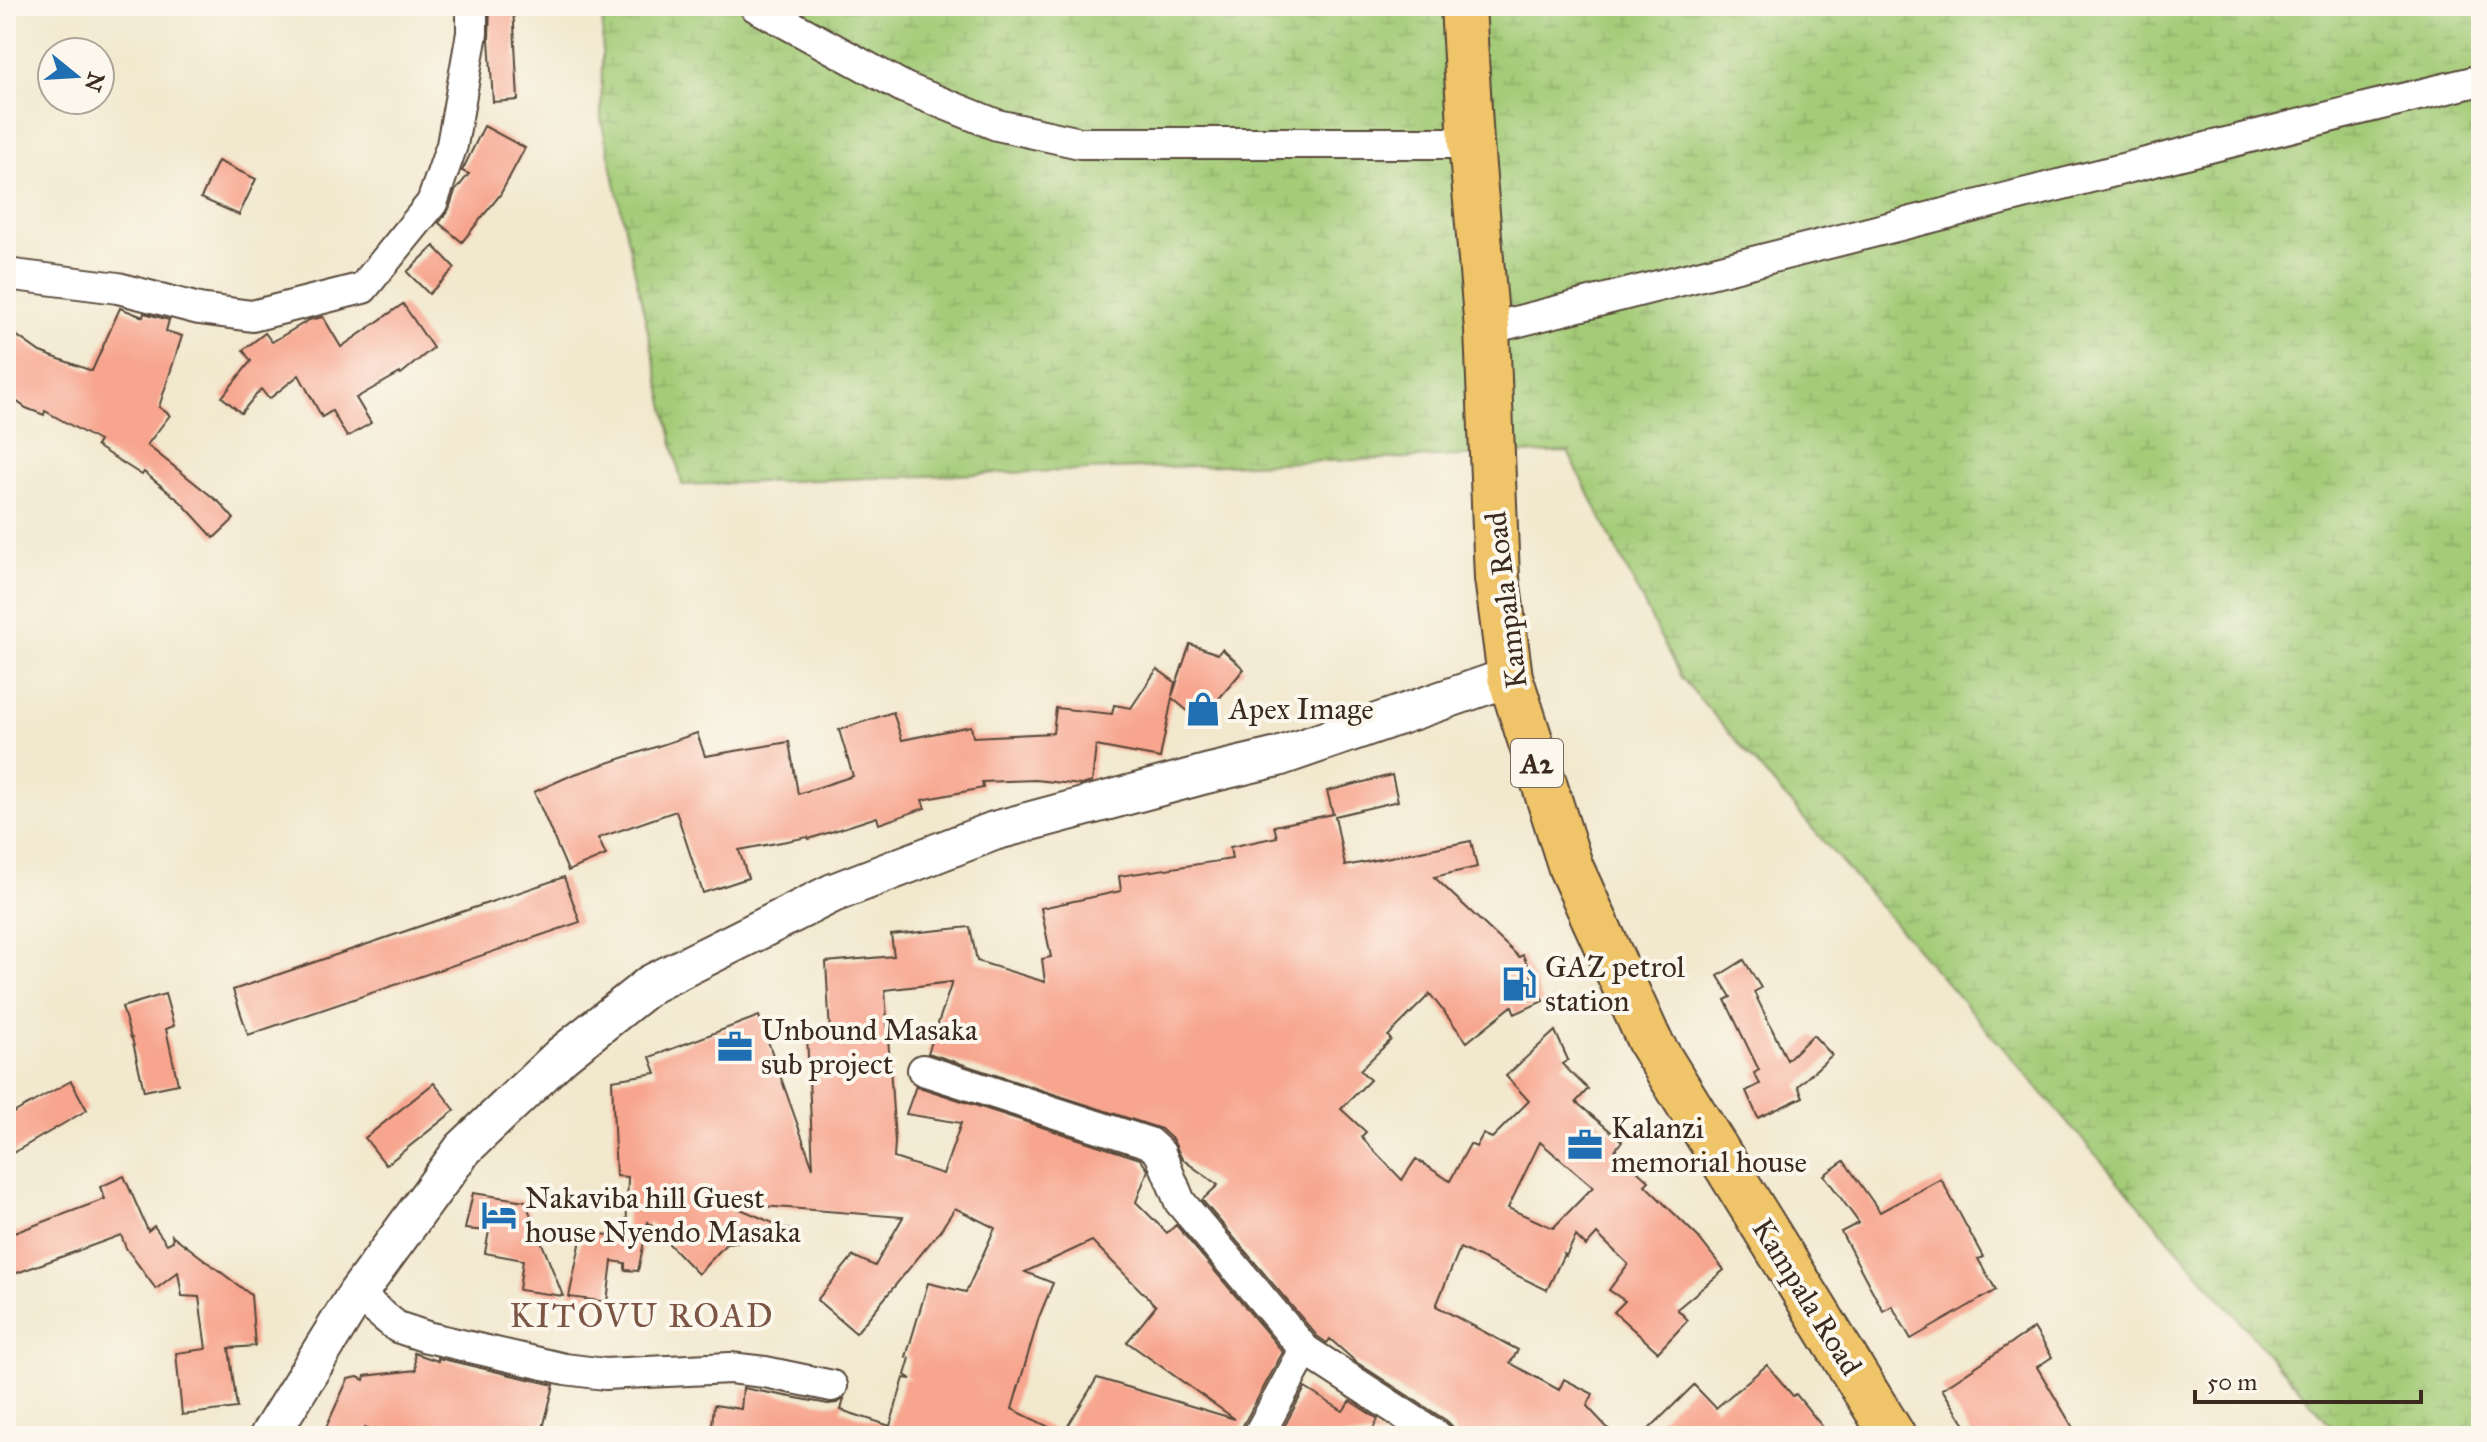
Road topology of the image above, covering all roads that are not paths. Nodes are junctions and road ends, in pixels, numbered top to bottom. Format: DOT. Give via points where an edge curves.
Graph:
graph roads {
  1 [pos="472,6"];
  2 [pos="755,6"];
  3 [pos="1463,6"];
  4 [pos="2481,80"];
  5 [pos="1471,143"];
  6 [pos="6,274"];
  7 [pos="1487,329"];
  8 [pos="1510,677"];
  9 [pos="923,1070"];
  10 [pos="357,1294"];
  11 [pos="1305,1350"];
  12 [pos="832,1386"];
  13 [pos="269,1436"];
  14 [pos="1258,1436"];
  15 [pos="1437,1436"];
  16 [pos="1893,1436"];
  1 -- 6 [label="street" via="452,145 432,203 363,288 252,316 118,288"];
  2 -- 5 [label="street" via="905,88 997,125 1080,143"];
  3 -- 5 [label="main road, Kampala Road / A2"];
  4 -- 7 [label="street"];
  5 -- 7 [label="main road, Kampala Road / A2"];
  7 -- 8 [label="main road, Kampala Road / A2" via="1497,578"];
  8 -- 10 [label="street" via="1278,757 994,831 833,893 651,984 562,1055 463,1149"];
  8 -- 16 [label="main road, Kampala Road / A2" via="1571,868 1650,1042"];
  9 -- 11 [label="street" via="1149,1143 1160,1153 1180,1202"];
  10 -- 12 [label="street" via="397,1327 565,1369 605,1374 730,1368"];
  10 -- 13 [label="street"];
  11 -- 14 [label="street"];
  11 -- 15 [label="street"];
}
